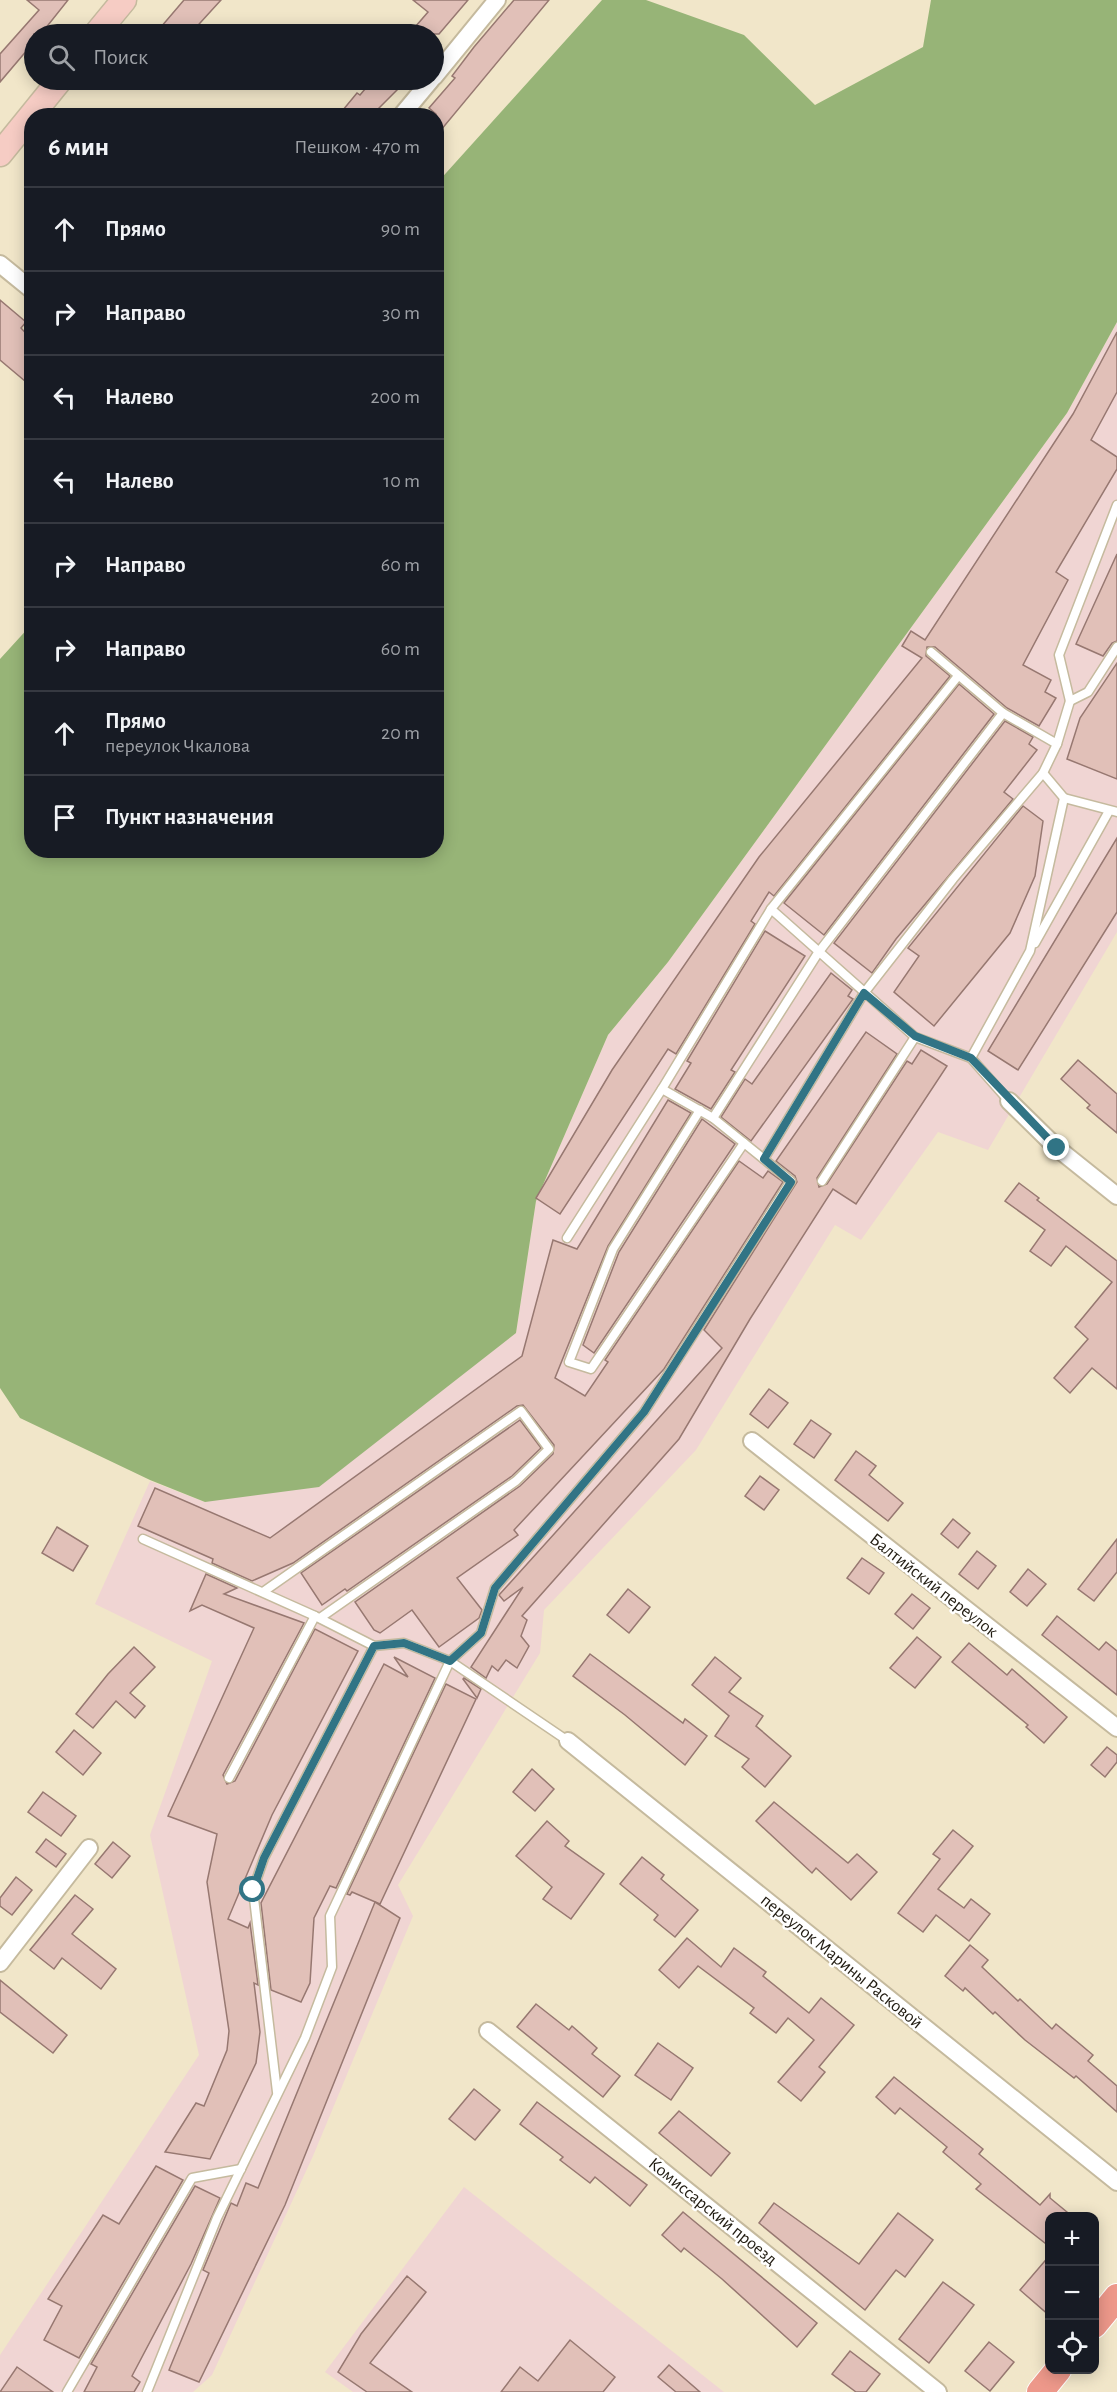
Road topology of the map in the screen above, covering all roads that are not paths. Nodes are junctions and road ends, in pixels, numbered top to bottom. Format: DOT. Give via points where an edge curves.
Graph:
graph roads {
  1 [pos="124,0"];
  2 [pos="497,0"];
  3 [pos="104,24"];
  4 [pos="444,64"];
  5 [pos="52,90"];
  6 [pos="422,90"];
  7 [pos="37,108"];
  8 [pos="408,108"];
  9 [pos="24,124"];
  10 [pos="0,154"];
  11 [pos="0,264"];
  12 [pos="24,284"];
  13 [pos="1117,505"];
  14 [pos="1117,647"];
  15 [pos="932,652"];
  16 [pos="958,676"];
  17 [pos="1070,701"];
  18 [pos="1003,713"];
  19 [pos="1056,744"];
  20 [pos="1043,773"];
  21 [pos="1064,798"];
  22 [pos="1113,812"];
  23 [pos="771,909"];
  24 [pos="1030,951"];
  25 [pos="818,953"];
  26 [pos="864,993"];
  27 [pos="915,1036"];
  28 [pos="971,1058"];
  29 [pos="662,1089"];
  30 [pos="1009,1101"];
  31 [pos="700,1110"];
  32 [pos="713,1118"];
  33 [pos="744,1143"];
  34 [pos="764,1159"];
  35 [pos="822,1181"];
  36 [pos="1117,1196"];
  37 [pos="567,1238"];
  38 [pos="752,1441"];
  39 [pos="143,1539"];
  40 [pos="263,1592"];
  41 [pos="318,1617"];
  42 [pos="374,1646"];
  43 [pos="450,1661"];
  44 [pos="1117,1728"];
  45 [pos="568,1741"];
  46 [pos="229,1778"];
  47 [pos="89,1848"];
  48 [pos="0,1964"];
  49 [pos="488,2031"];
  50 [pos="277,2094"];
  51 [pos="241,2169"];
  52 [pos="1117,2182"];
  53 [pos="1117,2297"];
  54 [pos="1099,2320"];
  55 [pos="1055,2374"];
  56 [pos="67,2392"];
  57 [pos="147,2392"];
  58 [pos="938,2392"];
  59 [pos="1040,2392"];
  1 -- 3 [label="street"];
  2 -- 4 [label="street"];
  5 -- 7 [label="street"];
  6 -- 8 [label="street"];
  9 -- 10 [label="street"];
  11 -- 12 [label="street"];
  13 -- 17 [label="lane" via="1059,655"];
  14 -- 17 [label="lane" via="1088,692"];
  15 -- 16 [label="lane"];
  16 -- 18 [label="lane"];
  16 -- 23 [label="lane"];
  17 -- 19 [label="lane"];
  18 -- 19 [label="lane"];
  18 -- 25 [label="lane"];
  19 -- 20 [label="lane"];
  20 -- 21 [label="lane"];
  20 -- 26 [label="lane"];
  21 -- 22 [label="lane"];
  21 -- 24 [label="lane"];
  22 -- 24 [label="lane"];
  23 -- 25 [label="lane"];
  23 -- 29 [label="lane"];
  24 -- 28 [label="lane"];
  25 -- 26 [label="lane"];
  25 -- 32 [label="lane"];
  26 -- 27 [label="lane"];
  26 -- 34 [label="lane"];
  27 -- 28 [label="lane"];
  27 -- 35 [label="lane"];
  28 -- 30 [label="lane"];
  29 -- 31 [label="lane"];
  29 -- 37 [label="lane"];
  30 -- 36 [label="street" via="1057,1148"];
  31 -- 32 [label="lane"];
  31 -- 33 [label="lane" via="613,1249 569,1362 591,1369"];
  32 -- 33 [label="lane"];
  33 -- 34 [label="lane"];
  34 -- 43 [label="lane" via="791,1182 644,1412 495,1588 481,1633"];
  38 -- 44 [label="street, Балтийский переулок"];
  39 -- 40 [label="lane"];
  40 -- 41 [label="lane"];
  40 -- 41 [label="lane" via="521,1411 549,1449 516,1481"];
  41 -- 42 [label="lane"];
  41 -- 46 [label="lane"];
  42 -- 43 [label="lane" via="404,1643"];
  42 -- 50 [label="lane" via="264,1858 253,1890"];
  43 -- 45 [label="lane"];
  43 -- 50 [label="lane" via="330,1916 332,1967"];
  45 -- 52 [label="street, переулок Марины Расковой"];
  47 -- 48 [label="street"];
  49 -- 58 [label="street, Комиссарский проезд"];
  50 -- 51 [label="lane"];
  51 -- 56 [label="lane" via="192,2178"];
  51 -- 57 [label="lane" via="217,2218"];
  53 -- 54 [label="main road"];
  55 -- 59 [label="main road"];
}
